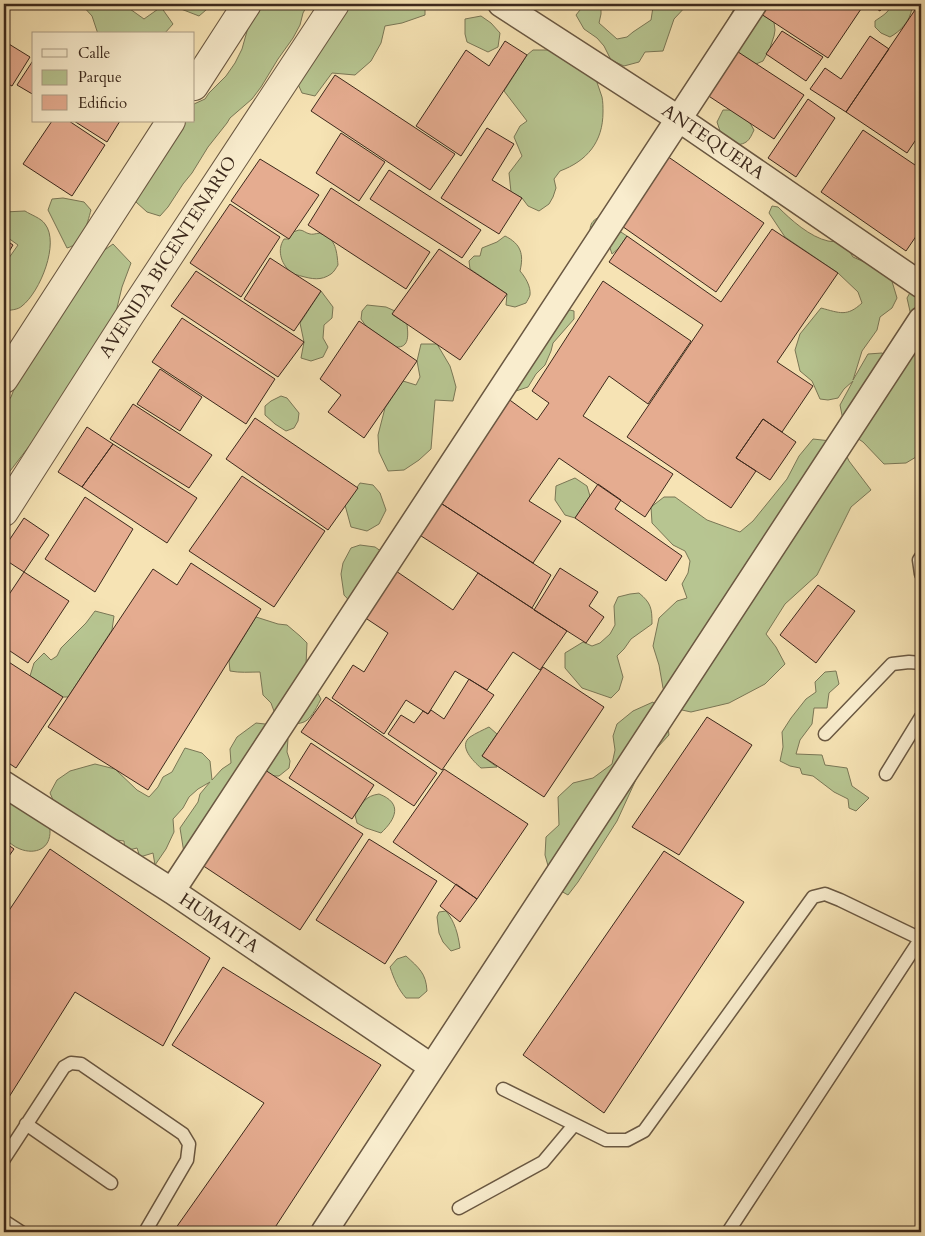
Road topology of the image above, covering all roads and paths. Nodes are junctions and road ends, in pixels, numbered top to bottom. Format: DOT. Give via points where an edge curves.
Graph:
graph roads {
  1 [pos="247,4"];
  2 [pos="336,4"];
  3 [pos="501,4"];
  4 [pos="754,4"];
  5 [pos="195,84"];
  6 [pos="679,118"];
  7 [pos="170,122"];
  8 [pos="921,285"];
  9 [pos="921,320"];
  10 [pos="4,379"];
  11 [pos="4,512"];
  12 [pos="921,557"];
  13 [pos="921,574"];
  14 [pos="921,663"];
  15 [pos="921,717"];
  16 [pos="825,734"];
  17 [pos="886,774"];
  18 [pos="4,784"];
  19 [pos="172,891"];
  20 [pos="921,938"];
  21 [pos="432,1067"];
  22 [pos="503,1090"];
  23 [pos="26,1124"];
  24 [pos="574,1125"];
  25 [pos="4,1159"];
  26 [pos="111,1183"];
  27 [pos="460,1208"];
  28 [pos="4,1221"];
  29 [pos="21,1232"];
  30 [pos="144,1232"];
  31 [pos="324,1232"];
  32 [pos="728,1232"];
  1 -- 5 [label="street"];
  2 -- 11 [label="street, AVENIDA BICENTENARIO"];
  3 -- 6 [label="street, ANTEQUERA"];
  4 -- 6 [label="street"];
  6 -- 8 [label="street, ANTEQUERA"];
  6 -- 19 [label="street"];
  7 -- 10 [label="street"];
  9 -- 21 [label="street"];
  12 -- 13 [label="lane"];
  14 -- 16 [label="lane" via="892,664"];
  15 -- 17 [label="lane"];
  18 -- 19 [label="street, HUMAITA"];
  19 -- 21 [label="street, HUMAITA"];
  20 -- 24 [label="lane" via="825,894 813,897 644,1131 627,1140 606,1140"];
  20 -- 32 [label="lane"];
  21 -- 31 [label="street"];
  22 -- 24 [label="lane"];
  23 -- 25 [label="lane"];
  23 -- 26 [label="lane"];
  23 -- 30 [label="lane" via="64,1067 71,1063 81,1064 184,1134 189,1144 187,1160"];
  24 -- 27 [label="lane" via="543,1162"];
  28 -- 29 [label="lane"];
}
